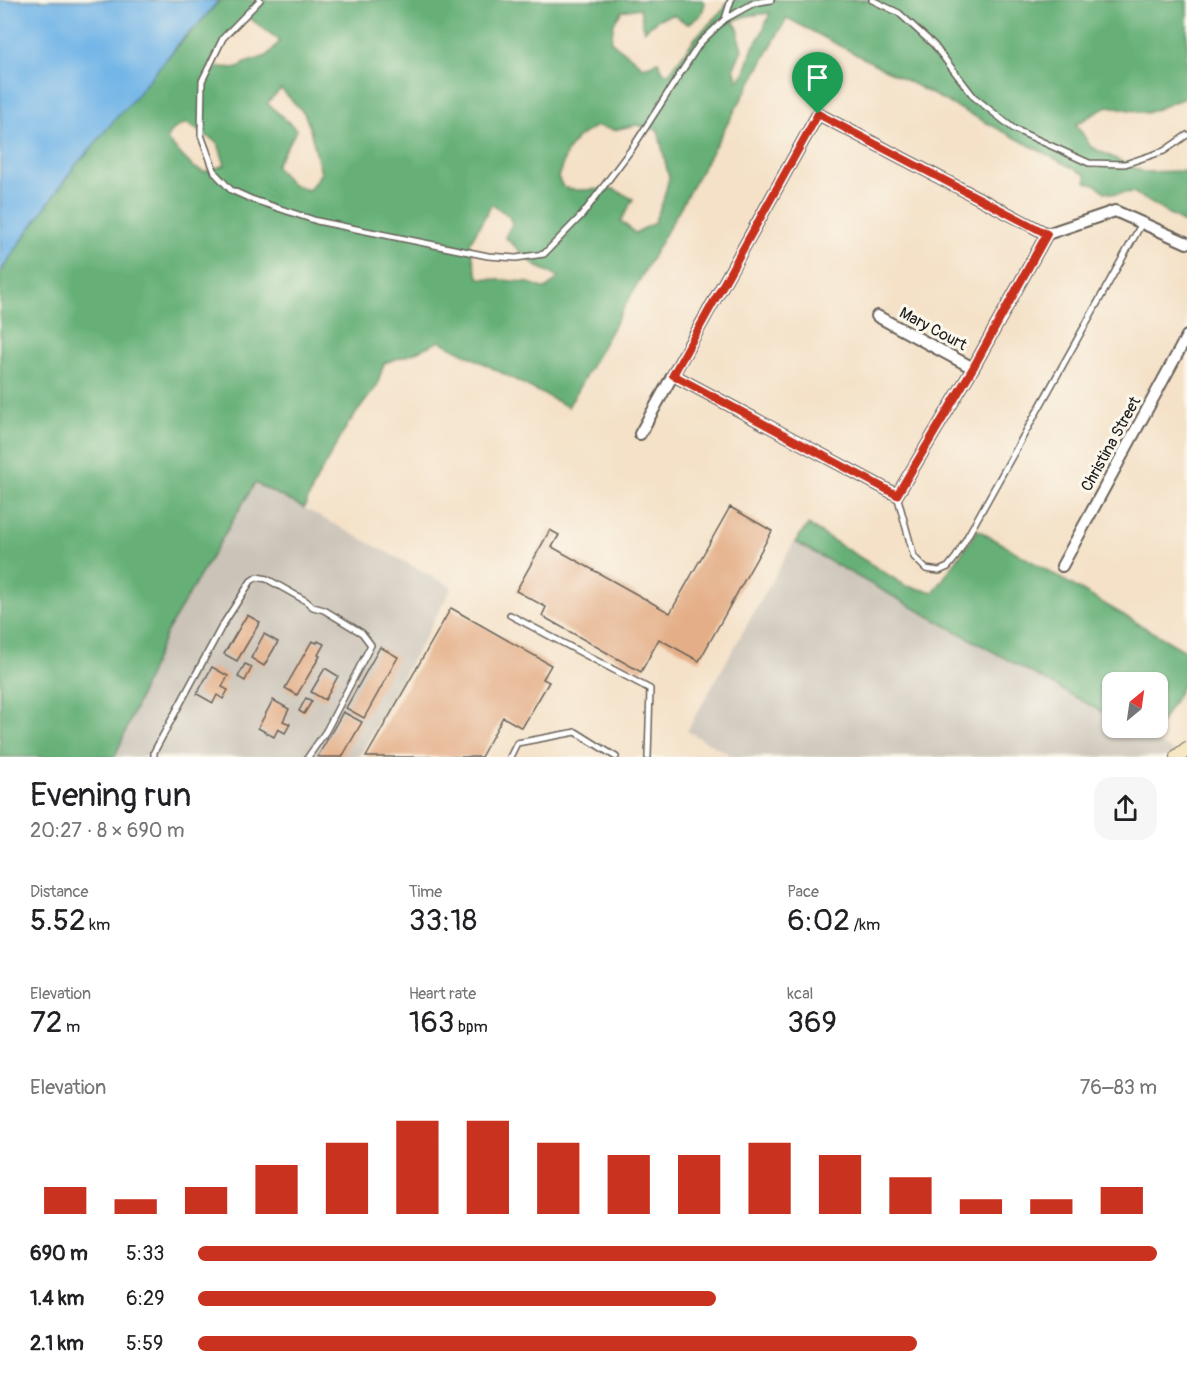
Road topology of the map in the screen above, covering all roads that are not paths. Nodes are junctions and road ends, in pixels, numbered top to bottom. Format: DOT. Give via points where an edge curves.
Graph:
graph roads {
  1 [pos="260,0"];
  2 [pos="731,0"];
  3 [pos="771,0"];
  4 [pos="872,0"];
  5 [pos="725,19"];
  6 [pos="1187,135"];
  7 [pos="1142,223"];
  8 [pos="1047,234"];
  9 [pos="1187,243"];
  10 [pos="878,316"];
  11 [pos="1187,336"];
  12 [pos="973,368"];
  13 [pos="673,375"];
  14 [pos="640,434"];
  15 [pos="897,495"];
  16 [pos="1062,566"];
  17 [pos="510,615"];
  18 [pos="1187,750"];
  19 [pos="154,757"];
  20 [pos="308,757"];
  21 [pos="510,757"];
  22 [pos="616,757"];
  23 [pos="648,757"];
  24 [pos="1177,757"];
  1 -- 5 [label="lane" via="223,38 202,81 201,135 215,173 231,190 317,220 488,256 516,258 544,254 582,215 633,147 700,43"];
  2 -- 5 [label="lane"];
  3 -- 5 [label="lane" via="754,3"];
  4 -- 6 [label="lane" via="899,13 934,45 974,97 1014,129 1089,163 1125,164 1164,151"];
  7 -- 8 [label="street" via="1115,211"];
  7 -- 9 [label="street"];
  7 -- 15 [label="lane" via="948,567 939,571 926,569 914,557"];
  8 -- 12 [label="street"];
  8 -- 13 [label="street" via="818,114"];
  10 -- 12 [label="street, Mary Court"];
  11 -- 16 [label="street, Christina Street"];
  12 -- 15 [label="street"];
  13 -- 14 [label="street"];
  13 -- 15 [label="street"];
  17 -- 23 [label="lane" via="650,689"];
  18 -- 24 [label="street"];
  19 -- 20 [label="lane" via="222,626 257,577 353,627 371,645"];
  21 -- 22 [label="lane" via="518,742 576,732"];
}
